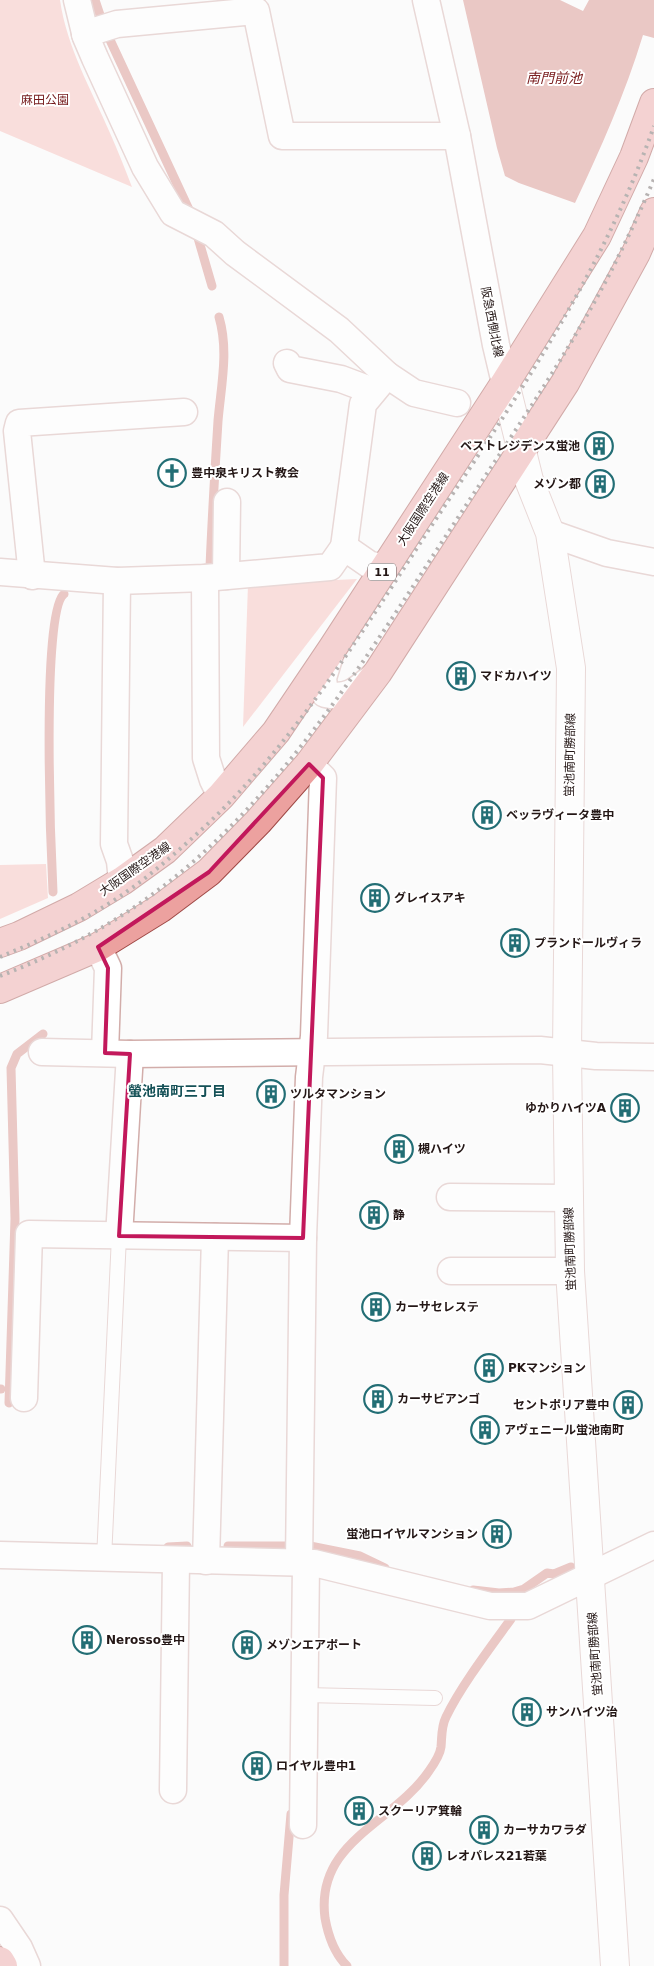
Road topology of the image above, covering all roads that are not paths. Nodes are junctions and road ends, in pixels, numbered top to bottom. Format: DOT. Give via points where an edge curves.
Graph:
graph roads {
  1 [pos="77,0"];
  2 [pos="426,0"];
  3 [pos="100,29"];
  4 [pos="654,103"];
  5 [pos="457,136"];
  6 [pos="654,212"];
  7 [pos="287,363"];
  8 [pos="380,383"];
  9 [pos="505,383"];
  10 [pos="457,403"];
  11 [pos="184,412"];
  12 [pos="521,451"];
  13 [pos="227,502"];
  14 [pos="550,533"];
  15 [pos="344,547"];
  16 [pos="654,562"];
  17 [pos="385,568"];
  18 [pos="0,572"];
  19 [pos="32,576"];
  20 [pos="215,577"];
  21 [pos="117,581"];
  22 [pos="332,649"];
  23 [pos="378,672"];
  24 [pos="309,764"];
  25 [pos="221,796"];
  26 [pos="122,881"];
  27 [pos="0,943"];
  28 [pos="98,947"];
  29 [pos="0,989"];
  30 [pos="42,1052"];
  31 [pos="312,1052"];
  32 [pos="118,1053"];
  33 [pos="567,1053"];
  34 [pos="654,1057"];
  35 [pos="450,1196"];
  36 [pos="569,1198"];
  37 [pos="119,1236"];
  38 [pos="215,1237"];
  39 [pos="304,1238"];
  40 [pos="451,1271"];
  41 [pos="570,1271"];
  42 [pos="24,1398"];
  43 [pos="654,1545"];
  44 [pos="0,1556"];
  45 [pos="104,1559"];
  46 [pos="176,1561"];
  47 [pos="206,1561"];
  48 [pos="303,1563"];
  49 [pos="590,1578"];
  50 [pos="305,1695"];
  51 [pos="435,1698"];
  52 [pos="173,1790"];
  53 [pos="304,1825"];
  54 [pos="0,1920"];
  55 [pos="0,1961"];
  56 [pos="4,1966"];
  57 [pos="28,1966"];
  58 [pos="616,1966"];
  1 -- 3 [label="street"];
  2 -- 5 [label="street, 阪急西側北線"];
  3 -- 5 [label="street" via="256,10 282,136"];
  3 -- 8 [label="street" via="151,177 173,213 214,234 339,330"];
  4 -- 9 [label="main road, 大阪国際空港線 / 11" via="634,157 597,236"];
  5 -- 9 [label="street, 阪急西側北線"];
  6 -- 12 [label="main road" via="636,253 565,383"];
  7 -- 8 [label="street" via="290,368 341,379"];
  8 -- 10 [label="street"];
  8 -- 15 [label="street" via="363,404"];
  9 -- 12 [label="street, 阪急西側北線"];
  9 -- 17 [label="main road, 大阪国際空港線 / 11"];
  11 -- 19 [label="street" via="20,423 17,432"];
  12 -- 14 [label="street, 阪急西側北線"];
  12 -- 23 [label="main road"];
  13 -- 20 [label="street"];
  14 -- 16 [label="street" via="607,553"];
  14 -- 33 [label="street, 蛍池南町勝部線" via="571,668"];
  15 -- 17 [label="street" via="370,566"];
  15 -- 20 [label="street" via="330,568"];
  17 -- 22 [label="main road, 大阪国際空港線 / 11"];
  18 -- 19 [label="street"];
  19 -- 21 [label="street"];
  20 -- 21 [label="street"];
  20 -- 25 [label="street" via="206,758"];
  21 -- 26 [label="street" via="114,844"];
  22 -- 23 [label="street" via="323,678 325,694 338,697 356,691"];
  22 -- 25 [label="main road, 大阪国際空港線 / 11" via="276,732"];
  23 -- 24 [label="main road"];
  24 -- 28 [label="main road" via="208,872 161,908"];
  24 -- 31 [label="street" via="323,778"];
  25 -- 26 [label="main road, 大阪国際空港線 / 11" via="165,850"];
  26 -- 27 [label="main road, 大阪国際空港線 / 11" via="78,907"];
  28 -- 29 [label="main road"];
  28 -- 32 [label="street" via="108,968"];
  30 -- 32 [label="street"];
  31 -- 32 [label="street"];
  31 -- 33 [label="street" via="540,1050"];
  31 -- 39 [label="street"];
  32 -- 37 [label="street"];
  33 -- 34 [label="street"];
  33 -- 36 [label="street, 蛍池南町勝部線"];
  35 -- 36 [label="street"];
  36 -- 41 [label="street, 蛍池南町勝部線"];
  37 -- 38 [label="street"];
  37 -- 42 [label="street" via="29,1234"];
  37 -- 45 [label="lane"];
  38 -- 39 [label="street"];
  38 -- 47 [label="street"];
  39 -- 48 [label="street"];
  40 -- 41 [label="street"];
  41 -- 49 [label="street, 蛍池南町勝部線"];
  43 -- 49 [label="street"];
  44 -- 45 [label="street"];
  45 -- 46 [label="street"];
  46 -- 47 [label="street"];
  46 -- 52 [label="street"];
  47 -- 48 [label="street"];
  48 -- 49 [label="street" via="490,1606 528,1606"];
  48 -- 50 [label="street"];
  49 -- 58 [label="street, 蛍池南町勝部線"];
  50 -- 51 [label="lane"];
  50 -- 53 [label="street"];
  54 -- 57 [label="street"];
  55 -- 56 [label="main road"];
}
